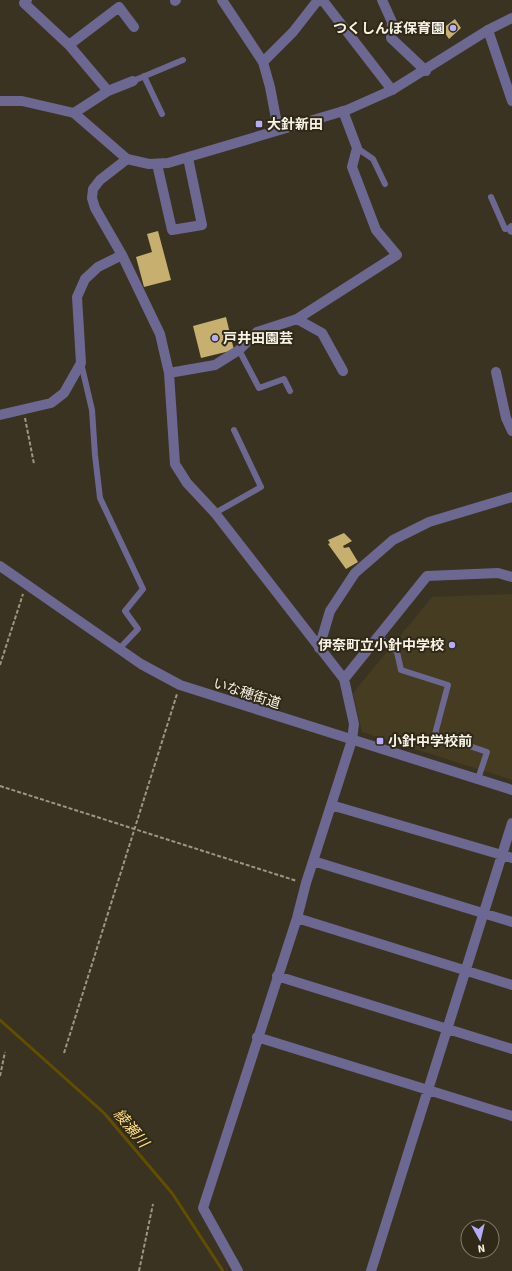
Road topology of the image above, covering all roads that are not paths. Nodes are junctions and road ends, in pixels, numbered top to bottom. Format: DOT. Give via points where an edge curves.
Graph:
graph roads {
  1 [pos="222,0"];
  2 [pos="318,0"];
  3 [pos="382,0"];
  4 [pos="24,1"];
  5 [pos="512,18"];
  6 [pos="134,27"];
  7 [pos="488,30"];
  8 [pos="69,45"];
  9 [pos="183,60"];
  10 [pos="263,62"];
  11 [pos="426,71"];
  12 [pos="144,76"];
  13 [pos="134,81"];
  14 [pos="392,90"];
  15 [pos="108,91"];
  16 [pos="0,101"];
  17 [pos="512,101"];
  18 [pos="343,111"];
  19 [pos="74,113"];
  20 [pos="162,114"];
  21 [pos="278,129"];
  22 [pos="357,148"];
  23 [pos="188,158"];
  24 [pos="127,159"];
  25 [pos="157,164"];
  26 [pos="385,184"];
  27 [pos="491,197"];
  28 [pos="512,229"];
  29 [pos="122,255"];
  30 [pos="297,319"];
  31 [pos="239,350"];
  32 [pos="81,363"];
  33 [pos="342,371"];
  34 [pos="496,372"];
  35 [pos="169,373"];
  36 [pos="290,391"];
  37 [pos="0,415"];
  38 [pos="234,430"];
  39 [pos="512,431"];
  40 [pos="512,497"];
  41 [pos="215,513"];
  42 [pos="0,566"];
  43 [pos="512,577"];
  44 [pos="378,637"];
  45 [pos="319,648"];
  46 [pos="119,650"];
  47 [pos="344,679"];
  48 [pos="352,740"];
  49 [pos="478,779"];
  50 [pos="512,790"];
  51 [pos="330,805"];
  52 [pos="512,823"];
  53 [pos="502,854"];
  54 [pos="512,858"];
  55 [pos="313,861"];
  56 [pos="484,914"];
  57 [pos="297,918"];
  58 [pos="512,922"];
  59 [pos="466,971"];
  60 [pos="277,976"];
  61 [pos="512,985"];
  62 [pos="448,1029"];
  63 [pos="257,1037"];
  64 [pos="512,1049"];
  65 [pos="428,1091"];
  66 [pos="512,1116"];
  67 [pos="238,1271"];
  68 [pos="371,1271"];
  1 -- 10 [label="street"];
  2 -- 10 [label="street" via="293,32"];
  2 -- 14 [label="street" via="324,2"];
  3 -- 11 [label="street" via="392,22 392,38"];
  4 -- 8 [label="street"];
  5 -- 7 [label="street"];
  6 -- 8 [label="street" via="119,7"];
  7 -- 11 [label="street"];
  7 -- 17 [label="street"];
  8 -- 15 [label="street"];
  9 -- 12 [label="lane"];
  10 -- 21 [label="street"];
  11 -- 14 [label="street"];
  12 -- 13 [label="lane"];
  12 -- 20 [label="lane"];
  13 -- 15 [label="street"];
  14 -- 18 [label="street"];
  15 -- 19 [label="street"];
  16 -- 19 [label="street" via="22,101"];
  18 -- 21 [label="street"];
  18 -- 22 [label="street"];
  19 -- 24 [label="street"];
  21 -- 23 [label="street"];
  22 -- 26 [label="lane" via="373,159"];
  22 -- 30 [label="street" via="352,167 357,181 376,230 397,256"];
  23 -- 25 [label="street"];
  23 -- 25 [label="street" via="202,225 172,230"];
  24 -- 25 [label="street"];
  24 -- 29 [label="street" via="100,180 93,189 92,198 95,208"];
  27 -- 28 [label="lane" via="505,229"];
  29 -- 32 [label="street" via="98,267 85,279 77,296"];
  29 -- 35 [label="street" via="160,334"];
  30 -- 31 [label="street" via="257,332"];
  30 -- 33 [label="street" via="322,333"];
  31 -- 35 [label="street" via="215,365"];
  31 -- 36 [label="lane" via="259,388 284,379"];
  32 -- 37 [label="street" via="64,393 51,402"];
  32 -- 46 [label="lane" via="92,410 100,498 142,589 126,611 138,629"];
  34 -- 39 [label="street" via="506,418"];
  35 -- 41 [label="street" via="175,464 187,483"];
  38 -- 41 [label="lane" via="261,487"];
  40 -- 45 [label="street" via="429,522 393,540 355,573 330,611"];
  41 -- 45 [label="street"];
  42 -- 46 [label="street, いな穂街道"];
  43 -- 44 [label="street" via="498,573 427,576"];
  44 -- 47 [label="street"];
  44 -- 49 [label="lane" via="397,652 401,670 448,685 435,734 486,752"];
  45 -- 47 [label="street"];
  46 -- 48 [label="street, いな穂街道" via="180,685"];
  47 -- 48 [label="street" via="354,724"];
  48 -- 49 [label="street, いな穂街道"];
  48 -- 51 [label="street"];
  49 -- 50 [label="street, いな穂街道"];
  51 -- 53 [label="street"];
  51 -- 55 [label="street"];
  52 -- 53 [label="street"];
  53 -- 54 [label="street"];
  53 -- 56 [label="street"];
  55 -- 56 [label="street"];
  55 -- 57 [label="street"];
  56 -- 58 [label="street"];
  56 -- 59 [label="street"];
  57 -- 59 [label="street"];
  57 -- 60 [label="street"];
  59 -- 61 [label="street"];
  59 -- 62 [label="street"];
  60 -- 62 [label="street"];
  60 -- 63 [label="street"];
  62 -- 64 [label="street"];
  62 -- 65 [label="street"];
  63 -- 65 [label="street"];
  63 -- 67 [label="street" via="203,1208"];
  65 -- 66 [label="street"];
  65 -- 68 [label="street"];
}
